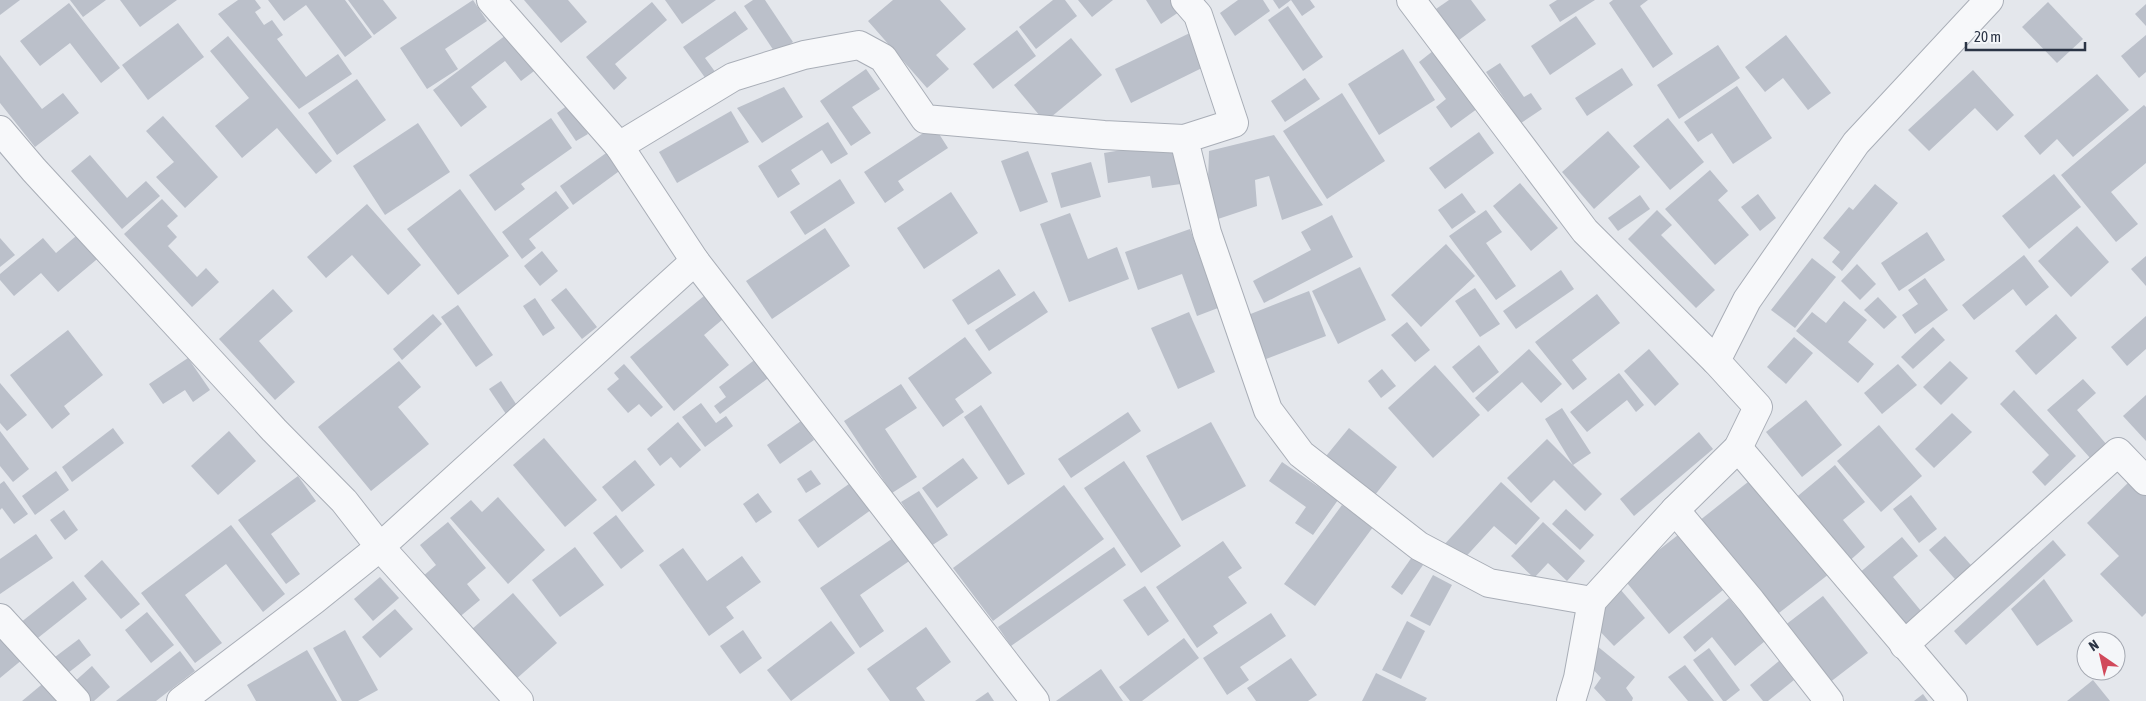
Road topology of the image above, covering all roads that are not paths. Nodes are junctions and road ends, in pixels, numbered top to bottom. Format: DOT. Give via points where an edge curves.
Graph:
graph roads {
  1 [pos="491,0"];
  2 [pos="1185,0"];
  3 [pos="1411,0"];
  4 [pos="1990,0"];
  5 [pos="0,130"];
  6 [pos="1184,139"];
  7 [pos="619,146"];
  8 [pos="695,261"];
  9 [pos="1716,361"];
  10 [pos="1738,448"];
  11 [pos="2146,481"];
  12 [pos="1675,510"];
  13 [pos="380,547"];
  14 [pos="1592,602"];
  15 [pos="0,618"];
  16 [pos="1904,645"];
  17 [pos="76,701"];
  18 [pos="181,701"];
  19 [pos="519,701"];
  20 [pos="1035,701"];
  21 [pos="1571,701"];
  22 [pos="1828,701"];
  23 [pos="1953,701"];
  1 -- 7 [label="street"];
  2 -- 6 [label="street" via="1198,15 1234,123"];
  3 -- 9 [label="street" via="1585,231"];
  4 -- 9 [label="street" via="1856,143 1747,300"];
  5 -- 13 [label="street" via="268,423 344,501"];
  6 -- 7 [label="street" via="1104,136 925,118 883,58 859,44 804,55 733,77"];
  6 -- 14 [label="street" via="1207,233 1268,410 1301,454 1419,546 1489,583"];
  7 -- 8 [label="street"];
  8 -- 13 [label="street"];
  8 -- 20 [label="street"];
  9 -- 10 [label="street" via="1758,407"];
  10 -- 12 [label="street"];
  10 -- 16 [label="street"];
  11 -- 16 [label="street" via="2118,452"];
  12 -- 14 [label="street"];
  12 -- 22 [label="street"];
  13 -- 18 [label="street"];
  13 -- 19 [label="street"];
  14 -- 21 [label="street"];
  15 -- 17 [label="street"];
  16 -- 23 [label="street"];
}
